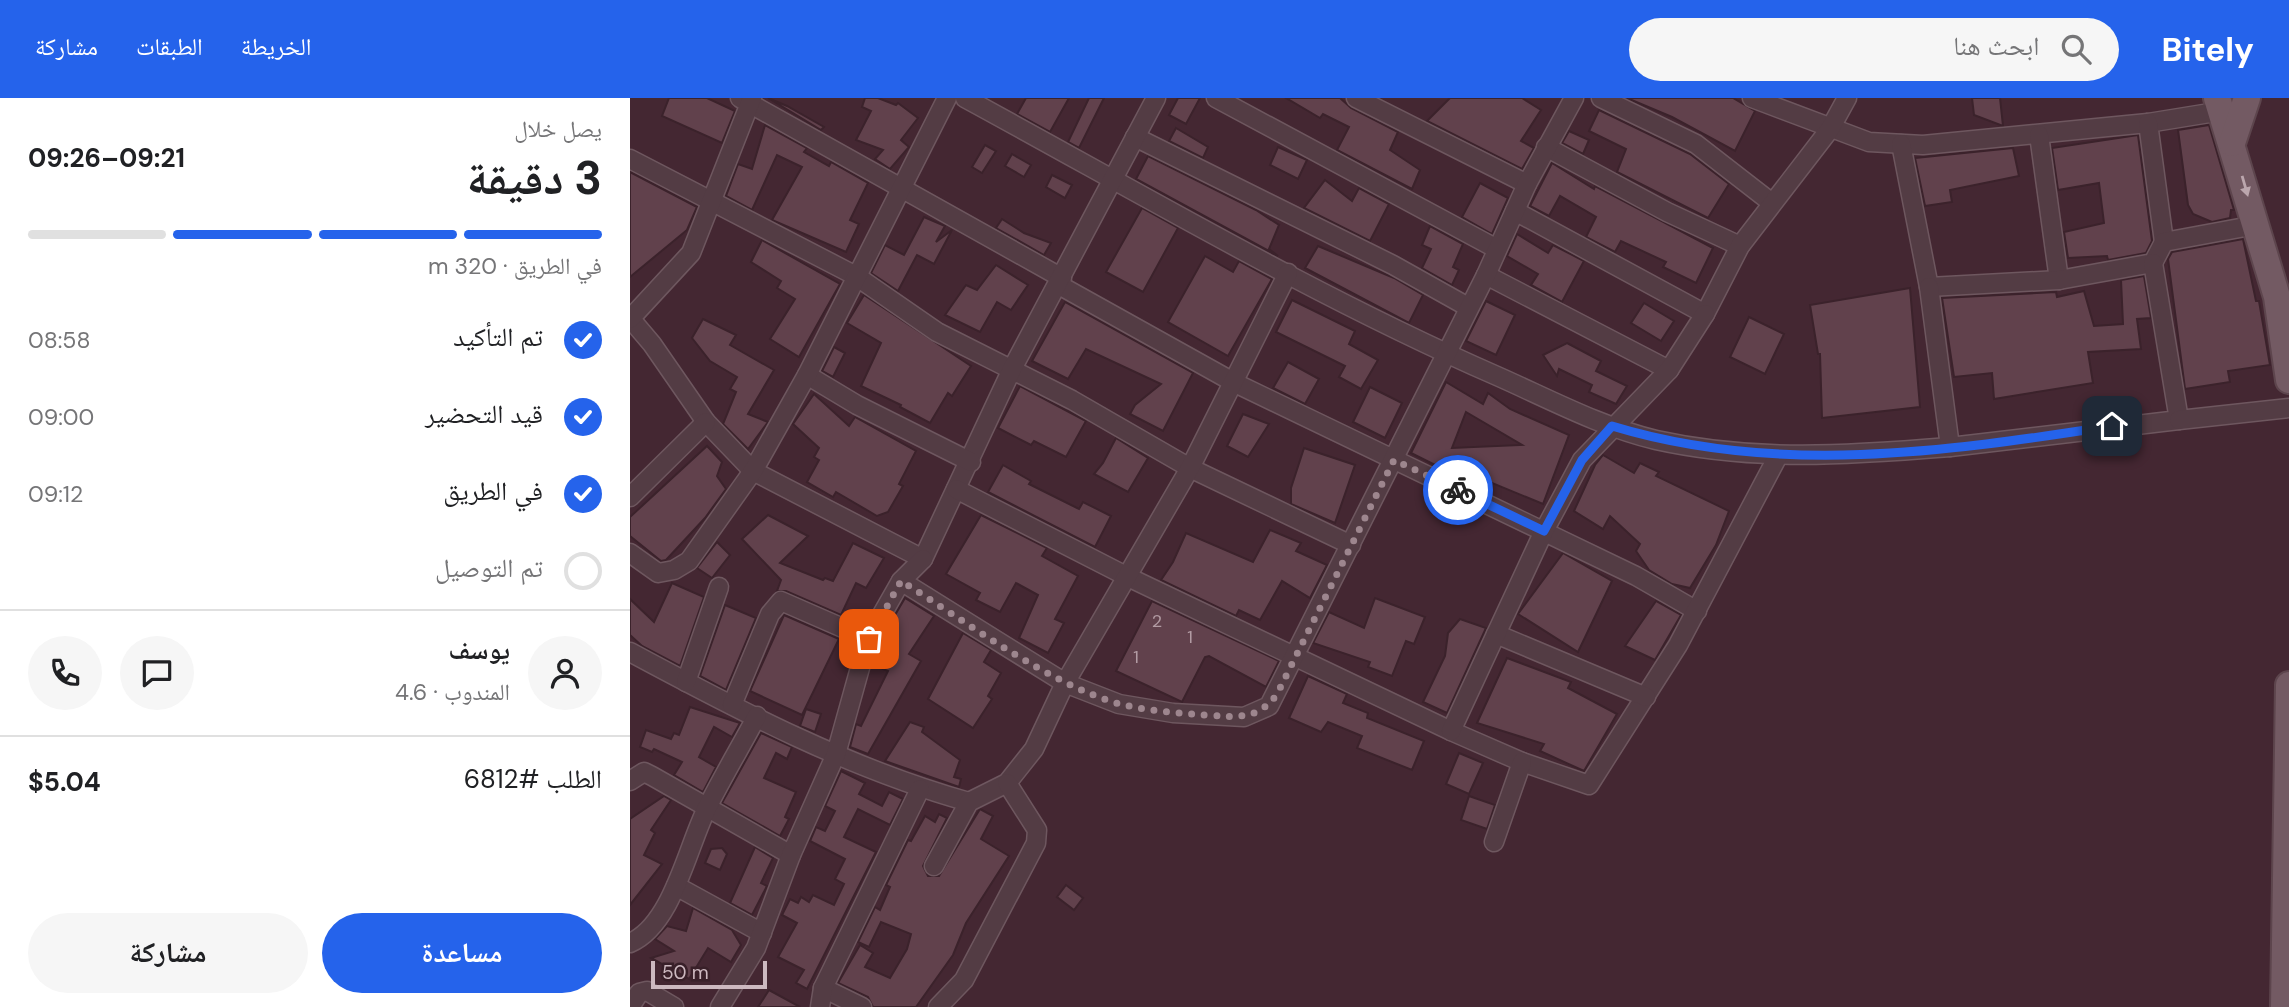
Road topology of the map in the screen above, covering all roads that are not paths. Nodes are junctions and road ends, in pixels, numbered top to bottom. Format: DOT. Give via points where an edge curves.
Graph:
graph roads {
  1 [pos="947,98"];
  2 [pos="965,98"];
  3 [pos="1156,98"];
  4 [pos="1216,98"];
  5 [pos="1356,98"];
  6 [pos="1574,98"];
  7 [pos="1601,98"];
  8 [pos="1752,98"];
  9 [pos="1846,98"];
  10 [pos="2247,98"];
  11 [pos="747,99"];
  12 [pos="2219,104"];
  13 [pos="2148,123"];
  14 [pos="1830,129"];
  15 [pos="2039,135"];
  16 [pos="1135,137"];
  17 [pos="2232,143"];
  18 [pos="1902,144"];
  19 [pos="1546,147"];
  20 [pos="630,159"];
  21 [pos="1112,178"];
  22 [pos="1527,184"];
  23 [pos="901,189"];
  24 [pos="711,200"];
  25 [pos="1772,203"];
  26 [pos="1515,211"];
  27 [pos="2256,225"];
  28 [pos="2164,242"];
  29 [pos="1740,246"];
  30 [pos="1497,249"];
  31 [pos="2153,263"];
  32 [pos="1288,273"];
  33 [pos="1486,275"];
  34 [pos="856,276"];
  35 [pos="2059,280"];
  36 [pos="1060,281"];
  37 [pos="1929,287"];
  38 [pos="1468,307"];
  39 [pos="1705,314"];
  40 [pos="630,319"];
  41 [pos="1446,354"];
  42 [pos="1012,369"];
  43 [pos="1669,370"];
  44 [pos="807,375"];
  45 [pos="2289,380"];
  46 [pos="1235,383"];
  47 [pos="2289,408"];
  48 [pos="2179,420"];
  49 [pos="706,422"];
  50 [pos="1612,426"];
  51 [pos="1950,447"];
  52 [pos="1778,456"];
  53 [pos="1394,460"];
  54 [pos="971,462"];
  55 [pos="1190,468"];
  56 [pos="753,471"];
  57 [pos="956,489"];
  58 [pos="630,497"];
  59 [pos="1544,531"];
  60 [pos="1352,545"];
  61 [pos="630,553"];
  62 [pos="923,559"];
  63 [pos="1128,577"];
  64 [pos="901,581"];
  65 [pos="719,587"];
  66 [pos="1697,611"];
  67 [pos="1496,634"];
  68 [pos="869,639"];
  69 [pos="630,652"];
  70 [pos="1296,657"];
  71 [pos="686,682"];
  72 [pos="1065,683"];
  73 [pos="2289,685"];
  74 [pos="1646,697"];
  75 [pos="732,705"];
  76 [pos="757,716"];
  77 [pos="1451,731"];
  78 [pos="836,754"];
  79 [pos="1522,762"];
  80 [pos="630,781"];
  81 [pos="1007,783"];
  82 [pos="920,789"];
  83 [pos="969,802"];
  84 [pos="706,808"];
  85 [pos="1494,842"];
  86 [pos="791,855"];
  87 [pos="934,866"];
  88 [pos="676,886"];
  89 [pos="2287,925"];
  90 [pos="762,933"];
  91 [pos="630,943"];
  92 [pos="823,988"];
  93 [pos="631,1007"];
  94 [pos="674,1007"];
  95 [pos="720,1007"];
  96 [pos="820,1007"];
  97 [pos="862,1007"];
  98 [pos="938,1007"];
  99 [pos="2284,1007"];
  1 -- 23 [label="street"];
  2 -- 21 [label="street"];
  3 -- 16 [label="street"];
  4 -- 30 [label="street"];
  5 -- 22 [label="street"];
  6 -- 19 [label="street"];
  7 -- 25 [label="street" via="1696,144"];
  8 -- 14 [label="street"];
  9 -- 14 [label="street"];
  10 -- 17 [label="main road"];
  11 -- 23 [label="street"];
  11 -- 24 [label="street"];
  12 -- 13 [label="street"];
  12 -- 17 [label="main road"];
  13 -- 15 [label="street"];
  13 -- 28 [label="street"];
  14 -- 18 [label="street" via="1869,142"];
  14 -- 25 [label="street"];
  15 -- 18 [label="street"];
  15 -- 35 [label="street"];
  16 -- 21 [label="street"];
  16 -- 38 [label="street"];
  17 -- 27 [label="main road, one-way"];
  18 -- 37 [label="street"];
  19 -- 22 [label="street"];
  19 -- 29 [label="street"];
  20 -- 24 [label="street"];
  21 -- 32 [label="street"];
  21 -- 36 [label="street"];
  22 -- 26 [label="street"];
  23 -- 34 [label="street"];
  23 -- 36 [label="street"];
  24 -- 34 [label="street"];
  24 -- 40 [label="street" via="691,253"];
  25 -- 29 [label="street"];
  26 -- 30 [label="street"];
  26 -- 39 [label="street"];
  27 -- 28 [label="street"];
  27 -- 45 [label="main road" via="2277,297"];
  28 -- 31 [label="street"];
  29 -- 39 [label="street"];
  30 -- 33 [label="street"];
  31 -- 35 [label="street"];
  31 -- 48 [label="street"];
  32 -- 41 [label="street"];
  32 -- 46 [label="street"];
  33 -- 38 [label="street"];
  33 -- 43 [label="street"];
  34 -- 42 [label="street" via="937,332"];
  34 -- 44 [label="street"];
  35 -- 37 [label="street"];
  36 -- 42 [label="street"];
  36 -- 46 [label="street"];
  37 -- 51 [label="street"];
  38 -- 41 [label="street"];
  39 -- 43 [label="street"];
  40 -- 49 [label="street"];
  41 -- 50 [label="street"];
  41 -- 53 [label="street"];
  42 -- 54 [label="street"];
  42 -- 55 [label="street"];
  43 -- 50 [label="street"];
  44 -- 54 [label="street"];
  44 -- 56 [label="street"];
  46 -- 53 [label="street"];
  46 -- 55 [label="street"];
  47 -- 48 [label="street"];
  48 -- 51 [label="street"];
  49 -- 56 [label="street"];
  49 -- 58 [label="street"];
  50 -- 52 [label="street" via="1656,440"];
  50 -- 59 [label="street" via="1582,460"];
  51 -- 52 [label="street"];
  52 -- 66 [label="street"];
  53 -- 59 [label="street"];
  53 -- 60 [label="street"];
  54 -- 57 [label="street"];
  55 -- 60 [label="street"];
  55 -- 63 [label="street"];
  56 -- 61 [label="street" via="689,561 658,573"];
  56 -- 62 [label="street"];
  57 -- 62 [label="street"];
  57 -- 63 [label="street"];
  59 -- 66 [label="street"];
  59 -- 67 [label="street"];
  60 -- 70 [label="street"];
  62 -- 64 [label="street"];
  63 -- 70 [label="street"];
  63 -- 72 [label="street"];
  64 -- 68 [label="street"];
  64 -- 72 [label="street"];
  65 -- 71 [label="street"];
  66 -- 74 [label="street"];
  67 -- 74 [label="street"];
  67 -- 77 [label="street"];
  68 -- 75 [label="street" via="781,601 770,614"];
  68 -- 78 [label="street"];
  69 -- 71 [label="street"];
  70 -- 72 [label="street" via="1269,706 1244,717 1119,704"];
  70 -- 77 [label="street"];
  71 -- 75 [label="street"];
  72 -- 81 [label="street" via="1034,749"];
  73 -- 89 [label="main road"];
  74 -- 79 [label="street" via="1589,785"];
  75 -- 76 [label="street"];
  76 -- 78 [label="street"];
  76 -- 84 [label="street"];
  77 -- 79 [label="street"];
  78 -- 82 [label="street"];
  78 -- 86 [label="street"];
  79 -- 85 [label="street"];
  80 -- 84 [label="street" via="644,772"];
  81 -- 83 [label="street"];
  81 -- 98 [label="street" via="1037,830 1036,843 964,980"];
  82 -- 83 [label="street"];
  82 -- 92 [label="street"];
  83 -- 87 [label="street"];
  84 -- 86 [label="street"];
  84 -- 88 [label="street"];
  86 -- 90 [label="street"];
  88 -- 90 [label="street"];
  88 -- 91 [label="street" via="649,931"];
  89 -- 99 [label="main road"];
  90 -- 95 [label="street"];
  92 -- 96 [label="street"];
  92 -- 97 [label="street"];
  93 -- 94 [label="street" via="639,993 647,991"];
}
